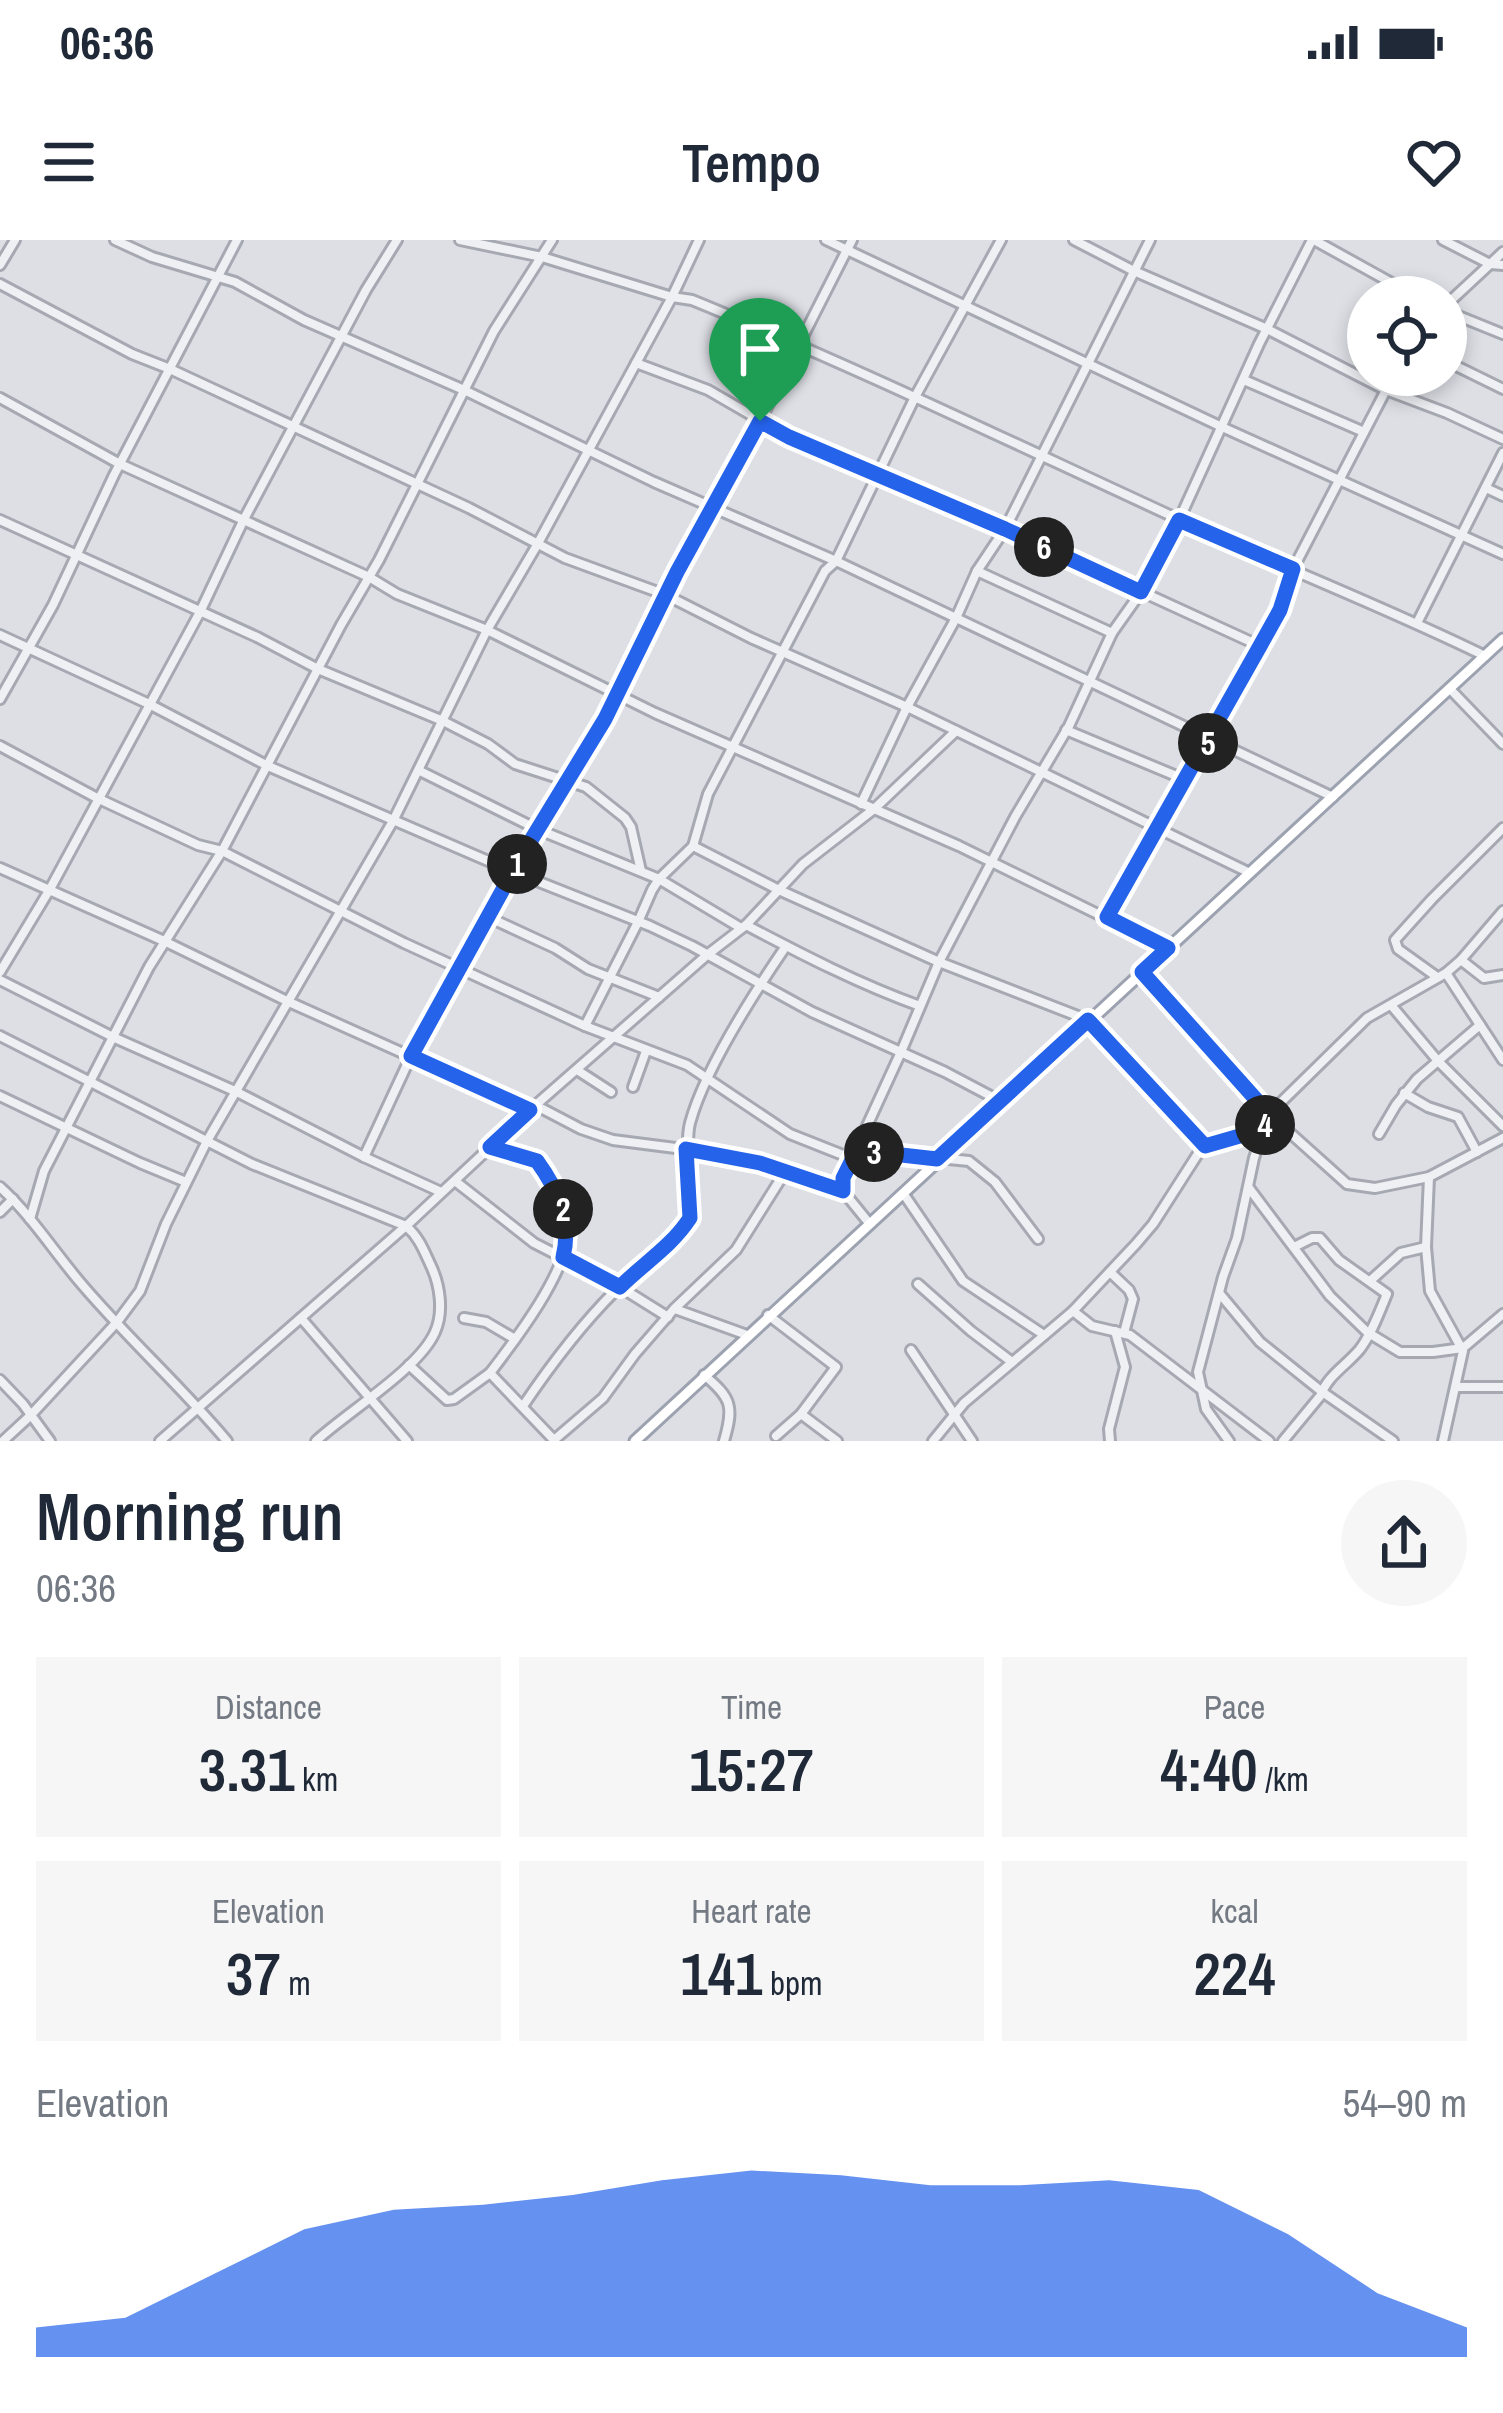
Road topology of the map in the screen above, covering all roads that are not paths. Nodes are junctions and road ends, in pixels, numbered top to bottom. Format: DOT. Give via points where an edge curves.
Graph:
graph roads {
  1 [pos="16,240"];
  2 [pos="115,240"];
  3 [pos="237,240"];
  4 [pos="397,240"];
  5 [pos="460,240"];
  6 [pos="552,240"];
  7 [pos="700,240"];
  8 [pos="826,240"];
  9 [pos="1001,240"];
  10 [pos="1074,240"];
  11 [pos="1150,240"];
  12 [pos="1313,240"];
  13 [pos="1442,240"];
  14 [pos="850,245"];
  15 [pos="1503,252"];
  16 [pos="542,257"];
  17 [pos="1490,264"];
  18 [pos="0,265"];
  19 [pos="1503,265"];
  20 [pos="1134,271"];
  21 [pos="219,275"];
  22 [pos="1379,276"];
  23 [pos="0,284"];
  24 [pos="1467,287"];
  25 [pos="672,297"];
  26 [pos="963,305"];
  27 [pos="1467,318"];
  28 [pos="1267,328"];
  29 [pos="1503,334"];
  30 [pos="342,336"];
  31 [pos="797,345"];
  32 [pos="1087,362"];
  33 [pos="636,363"];
  34 [pos="170,369"];
  35 [pos="1347,370"];
  36 [pos="1467,371"];
  37 [pos="1244,380"];
  38 [pos="1503,389"];
  39 [pos="464,390"];
  40 [pos="1383,396"];
  41 [pos="1402,396"];
  42 [pos="914,397"];
  43 [pos="0,398"];
  44 [pos="760,421"];
  45 [pos="294,425"];
  46 [pos="1222,427"];
  47 [pos="1364,432"];
  48 [pos="1503,440"];
  49 [pos="589,448"];
  50 [pos="1503,453"];
  51 [pos="1042,455"];
  52 [pos="120,464"];
  53 [pos="878,475"];
  54 [pos="1339,479"];
  55 [pos="418,483"];
  56 [pos="1486,488"];
  57 [pos="1503,496"];
  58 [pos="712,506"];
  59 [pos="244,519"];
  60 [pos="0,520"];
  61 [pos="1179,520"];
  62 [pos="1005,529"];
  63 [pos="1462,534"];
  64 [pos="537,545"];
  65 [pos="1503,554"];
  66 [pos="77,555"];
  67 [pos="836,561"];
  68 [pos="1293,569"];
  69 [pos="977,572"];
  70 [pos="369,577"];
  71 [pos="1141,592"];
  72 [pos="666,595"];
  73 [pos="200,612"];
  74 [pos="956,618"];
  75 [pos="1417,622"];
  76 [pos="487,630"];
  77 [pos="1112,633"];
  78 [pos="0,635"];
  79 [pos="1503,640"];
  80 [pos="1260,646"];
  81 [pos="27,650"];
  82 [pos="784,652"];
  83 [pos="1485,656"];
  84 [pos="317,668"];
  85 [pos="1091,680"];
  86 [pos="1450,688"];
  87 [pos="617,695"];
  88 [pos="0,699"];
  89 [pos="149,704"];
  90 [pos="908,706"];
  91 [pos="443,722"];
  92 [pos="1066,730"];
  93 [pos="956,731"];
  94 [pos="1210,738"];
  95 [pos="1503,744"];
  96 [pos="0,746"];
  97 [pos="734,746"];
  98 [pos="268,766"];
  99 [pos="420,771"];
  100 [pos="1041,772"];
  101 [pos="570,780"];
  102 [pos="1186,781"];
  103 [pos="1333,796"];
  104 [pos="98,798"];
  105 [pos="860,805"];
  106 [pos="874,809"];
  107 [pos="393,821"];
  108 [pos="1159,828"];
  109 [pos="1503,828"];
  110 [pos="537,829"];
  111 [pos="692,846"];
  112 [pos="222,851"];
  113 [pos="992,861"];
  114 [pos="0,868"];
  115 [pos="641,871"];
  116 [pos="514,872"];
  117 [pos="1251,874"];
  118 [pos="659,879"];
  119 [pos="50,889"];
  120 [pos="779,890"];
  121 [pos="1503,911"];
  122 [pos="339,912"];
  123 [pos="488,917"];
  124 [pos="1107,917"];
  125 [pos="638,922"];
  126 [pos="744,926"];
  127 [pos="164,940"];
  128 [pos="786,946"];
  129 [pos="1168,948"];
  130 [pos="707,955"];
  131 [pos="1461,960"];
  132 [pos="939,962"];
  133 [pos="460,967"];
  134 [pos="1142,972"];
  135 [pos="1442,975"];
  136 [pos="1503,975"];
  137 [pos="0,976"];
  138 [pos="609,978"];
  139 [pos="759,985"];
  140 [pos="659,997"];
  141 [pos="289,1002"];
  142 [pos="1391,1005"];
  143 [pos="920,1006"];
  144 [pos="1088,1020"];
  145 [pos="1480,1025"];
  146 [pos="585,1026"];
  147 [pos="0,1036"];
  148 [pos="614,1037"];
  149 [pos="115,1038"];
  150 [pos="646,1051"];
  151 [pos="901,1052"];
  152 [pos="411,1056"];
  153 [pos="1503,1060"];
  154 [pos="1438,1061"];
  155 [pos="577,1070"];
  156 [pos="707,1080"];
  157 [pos="91,1082"];
  158 [pos="633,1087"];
  159 [pos="611,1092"];
  160 [pos="237,1093"];
  161 [pos="1404,1094"];
  162 [pos="0,1096"];
  163 [pos="1000,1101"];
  164 [pos="533,1108"];
  165 [pos="1269,1114"];
  166 [pos="1503,1126"];
  167 [pos="67,1128"];
  168 [pos="1264,1129"];
  169 [pos="1379,1134"];
  170 [pos="1503,1138"];
  171 [pos="207,1141"];
  172 [pos="1205,1146"];
  173 [pos="490,1147"];
  174 [pos="686,1149"];
  175 [pos="1478,1151"];
  176 [pos="855,1155"];
  177 [pos="364,1157"];
  178 [pos="937,1159"];
  179 [pos="784,1172"];
  180 [pos="1429,1177"];
  181 [pos="454,1180"];
  182 [pos="186,1183"];
  183 [pos="0,1187"];
  184 [pos="1248,1187"];
  185 [pos="843,1191"];
  186 [pos="441,1192"];
  187 [pos="902,1192"];
  188 [pos="13,1199"];
  189 [pos="0,1212"];
  190 [pos="30,1220"];
  191 [pos="869,1223"];
  192 [pos="406,1226"];
  193 [pos="1038,1239"];
  194 [pos="1294,1247"];
  195 [pos="1426,1247"];
  196 [pos="563,1257"];
  197 [pos="1110,1272"];
  198 [pos="1370,1281"];
  199 [pos="918,1284"];
  200 [pos="620,1287"];
  201 [pos="1219,1293"];
  202 [pos="1073,1311"];
  203 [pos="671,1313"];
  204 [pos="1503,1314"];
  205 [pos="768,1315"];
  206 [pos="302,1318"];
  207 [pos="464,1318"];
  208 [pos="116,1322"];
  209 [pos="1489,1326"];
  210 [pos="1503,1326"];
  211 [pos="1120,1332"];
  212 [pos="1370,1334"];
  213 [pos="746,1335"];
  214 [pos="1044,1335"];
  215 [pos="515,1340"];
  216 [pos="1463,1348"];
  217 [pos="910,1350"];
  218 [pos="1012,1362"];
  219 [pos="409,1365"];
  220 [pos="490,1373"];
  221 [pos="704,1375"];
  222 [pos="0,1380"];
  223 [pos="1199,1387"];
  224 [pos="1456,1387"];
  225 [pos="1503,1388"];
  226 [pos="1321,1391"];
  227 [pos="368,1398"];
  228 [pos="523,1406"];
  229 [pos="199,1408"];
  230 [pos="954,1413"];
  231 [pos="801,1414"];
  232 [pos="29,1416"];
  233 [pos="776,1436"];
  234 [pos="642,1439"];
  235 [pos="3,1441"];
  236 [pos="50,1441"];
  237 [pos="160,1441"];
  238 [pos="227,1441"];
  239 [pos="316,1441"];
  240 [pos="407,1441"];
  241 [pos="555,1441"];
  242 [pos="724,1441"];
  243 [pos="837,1441"];
  244 [pos="933,1441"];
  245 [pos="972,1441"];
  246 [pos="1110,1441"];
  247 [pos="1229,1441"];
  248 [pos="1269,1441"];
  249 [pos="1283,1441"];
  250 [pos="1393,1441"];
  251 [pos="1443,1441"];
  1 -- 18 [label="street"];
  2 -- 21 [label="street"];
  3 -- 21 [label="street"];
  4 -- 30 [label="street"];
  5 -- 16 [label="street"];
  6 -- 16 [label="street"];
  7 -- 25 [label="street"];
  8 -- 14 [label="street"];
  9 -- 26 [label="street"];
  10 -- 20 [label="street"];
  11 -- 20 [label="street"];
  12 -- 22 [label="street"];
  12 -- 28 [label="street"];
  13 -- 17 [label="street"];
  14 -- 26 [label="street"];
  14 -- 31 [label="street"];
  15 -- 17 [label="street"];
  16 -- 25 [label="street"];
  16 -- 39 [label="street"];
  17 -- 19 [label="street"];
  17 -- 24 [label="street"];
  20 -- 28 [label="street"];
  20 -- 32 [label="street"];
  21 -- 30 [label="street"];
  21 -- 34 [label="street"];
  23 -- 34 [label="street"];
  25 -- 31 [label="street"];
  25 -- 33 [label="street"];
  26 -- 32 [label="street"];
  26 -- 42 [label="street"];
  27 -- 29 [label="street"];
  28 -- 35 [label="street"];
  28 -- 37 [label="street"];
  30 -- 39 [label="street"];
  30 -- 45 [label="street"];
  31 -- 42 [label="street"];
  31 -- 44 [label="street"];
  32 -- 46 [label="street"];
  32 -- 51 [label="street"];
  33 -- 44 [label="street" via="708,390"];
  33 -- 49 [label="street"];
  34 -- 45 [label="street"];
  34 -- 52 [label="street"];
  36 -- 38 [label="street"];
  37 -- 46 [label="street"];
  37 -- 47 [label="street"];
  39 -- 49 [label="street"];
  39 -- 55 [label="street"];
  40 -- 47 [label="street"];
  41 -- 48 [label="street"];
  42 -- 51 [label="street"];
  42 -- 53 [label="street"];
  43 -- 52 [label="street"];
  44 -- 53 [label="street"];
  44 -- 58 [label="street"];
  45 -- 55 [label="street"];
  45 -- 59 [label="street"];
  46 -- 54 [label="street"];
  46 -- 61 [label="street"];
  47 -- 54 [label="street"];
  49 -- 58 [label="street"];
  49 -- 64 [label="street"];
  50 -- 56 [label="street"];
  51 -- 61 [label="street"];
  51 -- 62 [label="street"];
  52 -- 59 [label="street"];
  52 -- 66 [label="street"];
  53 -- 62 [label="street"];
  53 -- 67 [label="street"];
  54 -- 63 [label="street"];
  54 -- 68 [label="street"];
  55 -- 64 [label="street"];
  55 -- 70 [label="street"];
  56 -- 57 [label="street"];
  56 -- 63 [label="street"];
  58 -- 67 [label="street"];
  58 -- 72 [label="street"];
  59 -- 70 [label="street"];
  59 -- 73 [label="street"];
  60 -- 66 [label="street"];
  61 -- 68 [label="street"];
  61 -- 71 [label="street"];
  62 -- 69 [label="street"];
  62 -- 71 [label="street"];
  63 -- 65 [label="street"];
  63 -- 75 [label="street"];
  64 -- 72 [label="street"];
  64 -- 76 [label="street"];
  66 -- 73 [label="street"];
  66 -- 81 [label="street"];
  67 -- 74 [label="street"];
  67 -- 82 [label="street"];
  68 -- 75 [label="street"];
  68 -- 80 [label="street"];
  69 -- 74 [label="street"];
  69 -- 77 [label="street"];
  70 -- 76 [label="street"];
  70 -- 84 [label="street"];
  71 -- 77 [label="street"];
  71 -- 80 [label="street"];
  72 -- 82 [label="street"];
  72 -- 87 [label="street"];
  73 -- 84 [label="street"];
  73 -- 89 [label="street"];
  74 -- 85 [label="street"];
  74 -- 90 [label="street"];
  75 -- 83 [label="street"];
  76 -- 87 [label="street"];
  76 -- 91 [label="street"];
  77 -- 85 [label="street"];
  78 -- 81 [label="street"];
  79 -- 83 [label="main road"];
  80 -- 94 [label="street"];
  81 -- 88 [label="street"];
  81 -- 89 [label="street"];
  82 -- 90 [label="street"];
  82 -- 97 [label="street"];
  83 -- 86 [label="main road"];
  84 -- 91 [label="street"];
  84 -- 98 [label="street"];
  85 -- 92 [label="street"];
  85 -- 94 [label="street"];
  86 -- 95 [label="street"];
  86 -- 103 [label="main road"];
  87 -- 97 [label="street"];
  87 -- 101 [label="street"];
  89 -- 98 [label="street"];
  89 -- 104 [label="street"];
  90 -- 93 [label="street"];
  90 -- 105 [label="street"];
  91 -- 99 [label="street"];
  91 -- 101 [label="street" via="514,764"];
  92 -- 100 [label="street"];
  92 -- 102 [label="street"];
  93 -- 100 [label="street"];
  93 -- 106 [label="street"];
  94 -- 102 [label="street"];
  94 -- 103 [label="street"];
  96 -- 104 [label="street"];
  97 -- 105 [label="street"];
  97 -- 111 [label="street"];
  98 -- 107 [label="street"];
  98 -- 112 [label="street"];
  99 -- 107 [label="street"];
  99 -- 110 [label="street"];
  100 -- 108 [label="street"];
  100 -- 113 [label="street"];
  101 -- 110 [label="street"];
  101 -- 115 [label="street" via="625,818"];
  102 -- 108 [label="street"];
  103 -- 117 [label="main road"];
  104 -- 112 [label="street"];
  104 -- 119 [label="street"];
  105 -- 106 [label="street"];
  106 -- 113 [label="street"];
  106 -- 120 [label="street"];
  107 -- 116 [label="street"];
  107 -- 122 [label="street"];
  108 -- 117 [label="street"];
  108 -- 124 [label="street"];
  109 -- 135 [label="street" via="1395,940"];
  110 -- 115 [label="street"];
  110 -- 116 [label="street"];
  111 -- 118 [label="street"];
  111 -- 120 [label="street"];
  112 -- 122 [label="street"];
  112 -- 127 [label="street"];
  113 -- 124 [label="street"];
  113 -- 132 [label="street"];
  114 -- 119 [label="street"];
  115 -- 118 [label="street"];
  116 -- 123 [label="street"];
  116 -- 125 [label="street"];
  117 -- 129 [label="main road"];
  118 -- 125 [label="street"];
  118 -- 126 [label="street"];
  119 -- 127 [label="street"];
  119 -- 137 [label="street"];
  120 -- 126 [label="street"];
  120 -- 132 [label="street"];
  121 -- 131 [label="street"];
  122 -- 133 [label="street"];
  122 -- 141 [label="street"];
  123 -- 133 [label="street"];
  123 -- 138 [label="street"];
  124 -- 129 [label="street"];
  125 -- 130 [label="street"];
  125 -- 138 [label="street"];
  126 -- 128 [label="street"];
  126 -- 130 [label="street"];
  127 -- 141 [label="street"];
  127 -- 149 [label="street"];
  128 -- 139 [label="street"];
  128 -- 143 [label="street"];
  129 -- 134 [label="main road"];
  130 -- 139 [label="street"];
  130 -- 140 [label="street"];
  131 -- 135 [label="street"];
  131 -- 136 [label="street" via="1484,978"];
  132 -- 143 [label="street"];
  132 -- 144 [label="street"];
  133 -- 146 [label="street"];
  133 -- 152 [label="street"];
  134 -- 144 [label="main road"];
  134 -- 165 [label="street"];
  135 -- 142 [label="street"];
  135 -- 145 [label="street"];
  137 -- 149 [label="street"];
  138 -- 140 [label="street"];
  138 -- 146 [label="street"];
  139 -- 151 [label="street"];
  139 -- 156 [label="street"];
  140 -- 148 [label="street"];
  141 -- 152 [label="street"];
  141 -- 160 [label="street"];
  142 -- 154 [label="street"];
  142 -- 165 [label="street" via="1356,1027"];
  143 -- 151 [label="street"];
  144 -- 163 [label="main road"];
  144 -- 172 [label="street"];
  145 -- 153 [label="street"];
  145 -- 154 [label="street"];
  146 -- 148 [label="street"];
  147 -- 157 [label="street"];
  148 -- 150 [label="street"];
  148 -- 155 [label="street"];
  149 -- 157 [label="street"];
  149 -- 160 [label="street"];
  150 -- 156 [label="street"];
  150 -- 158 [label="street"];
  151 -- 163 [label="street"];
  151 -- 176 [label="street"];
  152 -- 164 [label="street"];
  152 -- 177 [label="street"];
  154 -- 161 [label="street"];
  154 -- 166 [label="street"];
  155 -- 159 [label="street"];
  155 -- 164 [label="street"];
  156 -- 174 [label="street"];
  156 -- 176 [label="street" via="790,1134"];
  157 -- 167 [label="street"];
  157 -- 171 [label="street"];
  160 -- 171 [label="street"];
  160 -- 177 [label="street"];
  161 -- 169 [label="street"];
  161 -- 175 [label="street" via="1458,1118"];
  162 -- 167 [label="street"];
  163 -- 178 [label="main road"];
  164 -- 173 [label="street"];
  164 -- 174 [label="street" via="614,1140"];
  165 -- 168 [label="street"];
  165 -- 180 [label="street" via="1347,1184 1376,1188"];
  167 -- 182 [label="street"];
  167 -- 190 [label="street"];
  168 -- 172 [label="street"];
  168 -- 184 [label="street"];
  170 -- 175 [label="street"];
  171 -- 182 [label="street"];
  171 -- 192 [label="street"];
  172 -- 197 [label="street"];
  173 -- 181 [label="street"];
  173 -- 196 [label="street" via="534,1160 545,1173 565,1220"];
  174 -- 179 [label="street"];
  174 -- 200 [label="street" via="690,1218"];
  175 -- 180 [label="street"];
  176 -- 178 [label="street"];
  176 -- 185 [label="street"];
  177 -- 186 [label="street"];
  178 -- 187 [label="main road"];
  178 -- 193 [label="street" via="984,1170"];
  179 -- 185 [label="street"];
  179 -- 203 [label="street" via="736,1250"];
  180 -- 195 [label="street"];
  181 -- 186 [label="street"];
  181 -- 196 [label="street"];
  182 -- 208 [label="street" via="140,1291"];
  183 -- 188 [label="street"];
  184 -- 194 [label="street"];
  184 -- 201 [label="street"];
  185 -- 191 [label="street"];
  186 -- 192 [label="street"];
  187 -- 191 [label="main road"];
  187 -- 214 [label="street" via="963,1281"];
  188 -- 189 [label="street"];
  188 -- 190 [label="street"];
  190 -- 208 [label="street"];
  191 -- 205 [label="main road"];
  192 -- 206 [label="street"];
  192 -- 219 [label="street" via="428,1259 439,1299 434,1335"];
  194 -- 198 [label="street" via="1320,1238"];
  194 -- 212 [label="street"];
  195 -- 198 [label="street" via="1401,1253"];
  195 -- 216 [label="street" via="1432,1297"];
  196 -- 200 [label="street"];
  196 -- 215 [label="street"];
  197 -- 202 [label="street"];
  197 -- 211 [label="street" via="1133,1299"];
  198 -- 212 [label="street" via="1387,1294"];
  199 -- 218 [label="street"];
  200 -- 203 [label="street"];
  200 -- 228 [label="street"];
  201 -- 223 [label="street"];
  201 -- 226 [label="street" via="1259,1342"];
  202 -- 211 [label="street"];
  202 -- 214 [label="street"];
  203 -- 213 [label="street"];
  203 -- 241 [label="street" via="603,1397"];
  204 -- 209 [label="street"];
  205 -- 213 [label="main road"];
  205 -- 231 [label="street" via="836,1367"];
  206 -- 227 [label="street"];
  206 -- 229 [label="street"];
  207 -- 215 [label="street"];
  208 -- 229 [label="street"];
  208 -- 232 [label="street"];
  209 -- 210 [label="street"];
  209 -- 216 [label="street"];
  211 -- 223 [label="street"];
  211 -- 246 [label="street" via="1125,1367"];
  212 -- 216 [label="street" via="1400,1352"];
  212 -- 226 [label="street"];
  213 -- 221 [label="main road"];
  214 -- 218 [label="street"];
  215 -- 220 [label="street"];
  216 -- 224 [label="street"];
  217 -- 230 [label="street"];
  218 -- 230 [label="street"];
  219 -- 220 [label="street" via="447,1400"];
  219 -- 227 [label="street"];
  220 -- 228 [label="street"];
  221 -- 234 [label="main road"];
  221 -- 242 [label="street" via="729,1400"];
  222 -- 232 [label="street"];
  223 -- 247 [label="street"];
  223 -- 248 [label="street"];
  224 -- 225 [label="street"];
  224 -- 251 [label="street"];
  226 -- 249 [label="street"];
  226 -- 250 [label="street"];
  227 -- 239 [label="street"];
  227 -- 240 [label="street"];
  228 -- 241 [label="street"];
  229 -- 237 [label="street"];
  229 -- 238 [label="street"];
  230 -- 244 [label="street"];
  230 -- 245 [label="street"];
  231 -- 233 [label="street"];
  231 -- 243 [label="street"];
  232 -- 235 [label="street"];
  232 -- 236 [label="street"];
}
